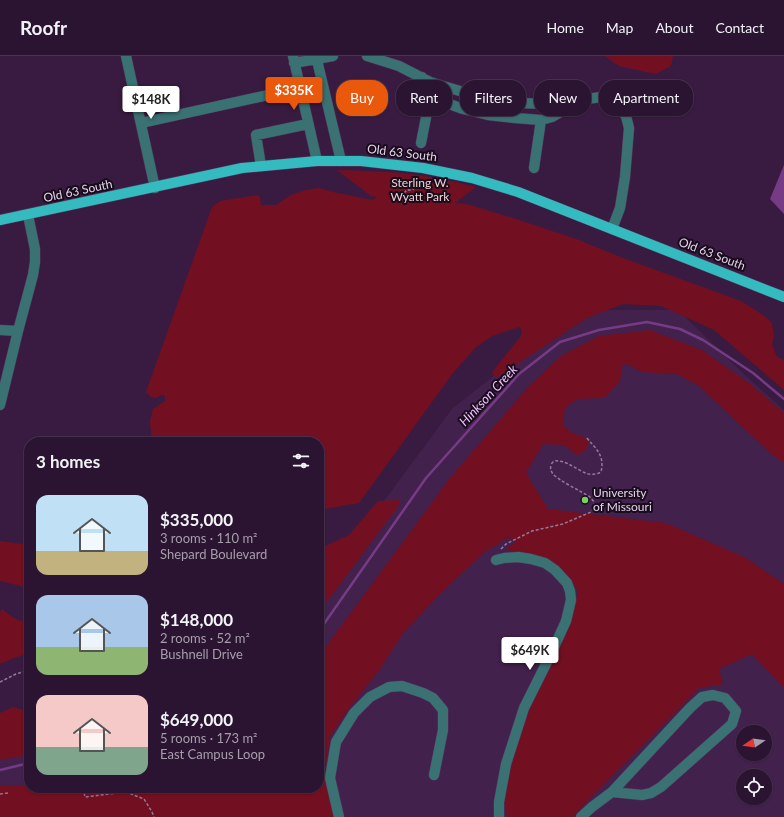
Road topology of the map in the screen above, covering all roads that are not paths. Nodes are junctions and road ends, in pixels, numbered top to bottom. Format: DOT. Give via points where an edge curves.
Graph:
graph roads {
  1 [pos="126,56"];
  2 [pos="333,56"];
  3 [pos="367,56"];
  4 [pos="316,57"];
  5 [pos="294,59"];
  6 [pos="422,77"];
  7 [pos="423,80"];
  8 [pos="300,88"];
  9 [pos="591,98"];
  10 [pos="534,104"];
  11 [pos="452,105"];
  12 [pos="426,116"];
  13 [pos="554,116"];
  14 [pos="541,120"];
  15 [pos="140,123"];
  16 [pos="308,124"];
  17 [pos="421,143"];
  18 [pos="317,161"];
  19 [pos="341,161"];
  20 [pos="261,166"];
  21 [pos="534,168"];
  22 [pos="156,188"];
  23 [pos="28,215"];
  24 [pos="0,220"];
  25 [pos="612,229"];
  26 [pos="784,296"];
  27 [pos="0,330"];
  28 [pos="18,331"];
  29 [pos="0,405"];
  30 [pos="498,560"];
  31 [pos="434,775"];
  32 [pos="612,792"];
  33 [pos="338,817"];
  34 [pos="499,817"];
  35 [pos="581,817"];
  1 -- 15 [label="street"];
  2 -- 4 [label="street"];
  3 -- 6 [label="street" via="399,66"];
  4 -- 5 [label="street"];
  4 -- 19 [label="street"];
  5 -- 8 [label="street"];
  6 -- 7 [label="street"];
  6 -- 10 [label="street" via="430,82 483,98"];
  8 -- 15 [label="street"];
  8 -- 16 [label="street"];
  9 -- 25 [label="street" via="601,97 616,104 626,116 629,128 620,208"];
  11 -- 14 [label="street" via="488,115"];
  12 -- 17 [label="street"];
  13 -- 14 [label="street"];
  14 -- 21 [label="street"];
  15 -- 22 [label="street"];
  16 -- 18 [label="street"];
  16 -- 20 [label="street" via="256,135"];
  18 -- 19 [label="main road, Old 63 South"];
  18 -- 20 [label="main road, Old 63 South"];
  19 -- 25 [label="main road, Old 63 South" via="423,168 472,178 518,192"];
  20 -- 22 [label="main road, Old 63 South"];
  22 -- 23 [label="main road, Old 63 South"];
  23 -- 24 [label="main road, Old 63 South"];
  23 -- 28 [label="street" via="35,262"];
  25 -- 26 [label="main road, Old 63 South"];
  27 -- 28 [label="street"];
  28 -- 29 [label="street"];
  30 -- 34 [label="street" via="518,557 545,563 567,583 571,600 566,622 524,708 506,764"];
  31 -- 33 [label="street" via="443,730 443,710 433,698 423,692 402,686 389,687 370,697 354,713 336,742 330,778"];
  32 -- 32 [label="street" via="651,793 732,724 736,711 725,698 702,697"];
  32 -- 35 [label="street"];
}
